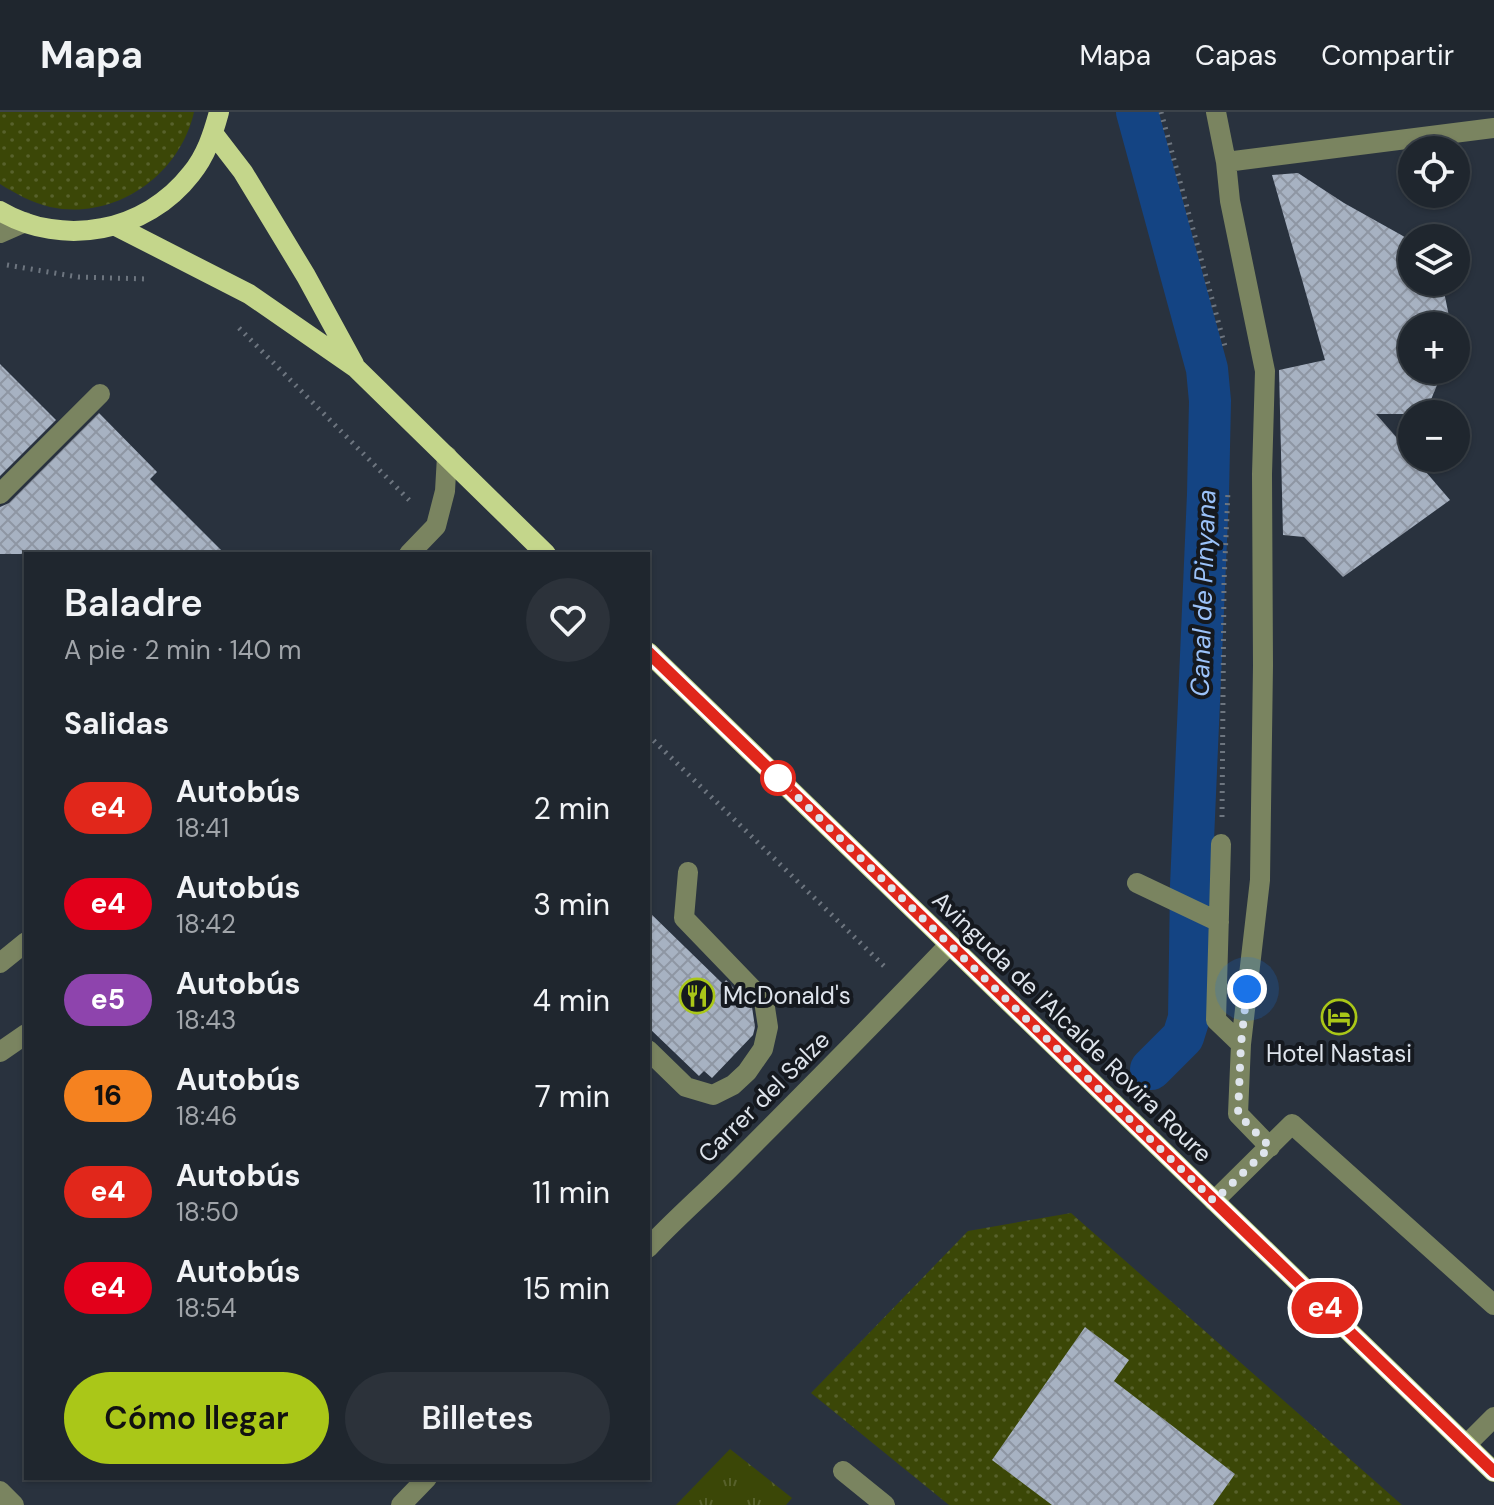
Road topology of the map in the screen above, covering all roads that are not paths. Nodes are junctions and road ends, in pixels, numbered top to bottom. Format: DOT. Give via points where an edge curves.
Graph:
graph roads {
  1 [pos="219,112"];
  2 [pos="1216,112"];
  3 [pos="1494,128"];
  4 [pos="213,133"];
  5 [pos="1226,162"];
  6 [pos="0,211"];
  7 [pos="25,222"];
  8 [pos="116,226"];
  9 [pos="0,233"];
  10 [pos="356,368"];
  11 [pos="100,394"];
  12 [pos="447,456"];
  13 [pos="0,494"];
  14 [pos="411,552"];
  15 [pos="544,552"];
  16 [pos="650,654"];
  17 [pos="1221,844"];
  18 [pos="688,872"];
  19 [pos="1137,883"];
  20 [pos="1213,919"];
  21 [pos="24,944"];
  22 [pos="949,945"];
  23 [pos="0,963"];
  24 [pos="24,1035"];
  25 [pos="1241,1044"];
  26 [pos="0,1052"];
  27 [pos="650,1052"];
  28 [pos="1270,1147"];
  29 [pos="1214,1201"];
  30 [pos="650,1246"];
  31 [pos="1494,1305"];
  32 [pos="1494,1417"];
  33 [pos="1466,1445"];
  34 [pos="843,1471"];
  35 [pos="1494,1472"];
  36 [pos="425,1480"];
  37 [pos="0,1491"];
  38 [pos="14,1505"];
  39 [pos="401,1505"];
  40 [pos="885,1505"];
  1 -- 4 [label="main road"];
  2 -- 5 [label="street"];
  3 -- 5 [label="street"];
  4 -- 8 [label="main road" via="177,191"];
  4 -- 10 [label="main road" via="243,172"];
  5 -- 25 [label="street" via="1265,371 1260,880"];
  6 -- 7 [label="main road"];
  7 -- 8 [label="main road" via="70,231"];
  7 -- 9 [label="street"];
  8 -- 10 [label="main road" via="249,294"];
  10 -- 12 [label="main road"];
  11 -- 13 [label="street"];
  12 -- 14 [label="street" via="436,526"];
  12 -- 15 [label="main road"];
  16 -- 22 [label="main road, Avinguda de l'Alcalde Rovira Roure"];
  17 -- 20 [label="street"];
  18 -- 27 [label="street" via="684,918 764,1001 768,1027 763,1049 747,1072 713,1095 686,1087"];
  19 -- 20 [label="street"];
  20 -- 25 [label="street" via="1216,1020"];
  21 -- 23 [label="street"];
  22 -- 29 [label="main road, Avinguda de l'Alcalde Rovira Roure"];
  22 -- 30 [label="street, Carrer del Salze"];
  24 -- 26 [label="street"];
  25 -- 28 [label="street" via="1238,1114"];
  28 -- 29 [label="street"];
  28 -- 31 [label="street" via="1292,1124"];
  29 -- 33 [label="main road, Avinguda de l'Alcalde Rovira Roure"];
  32 -- 33 [label="street"];
  33 -- 35 [label="main road, Avinguda de l'Alcalde Rovira Roure"];
  34 -- 40 [label="street"];
  36 -- 39 [label="street"];
  37 -- 38 [label="street"];
}
